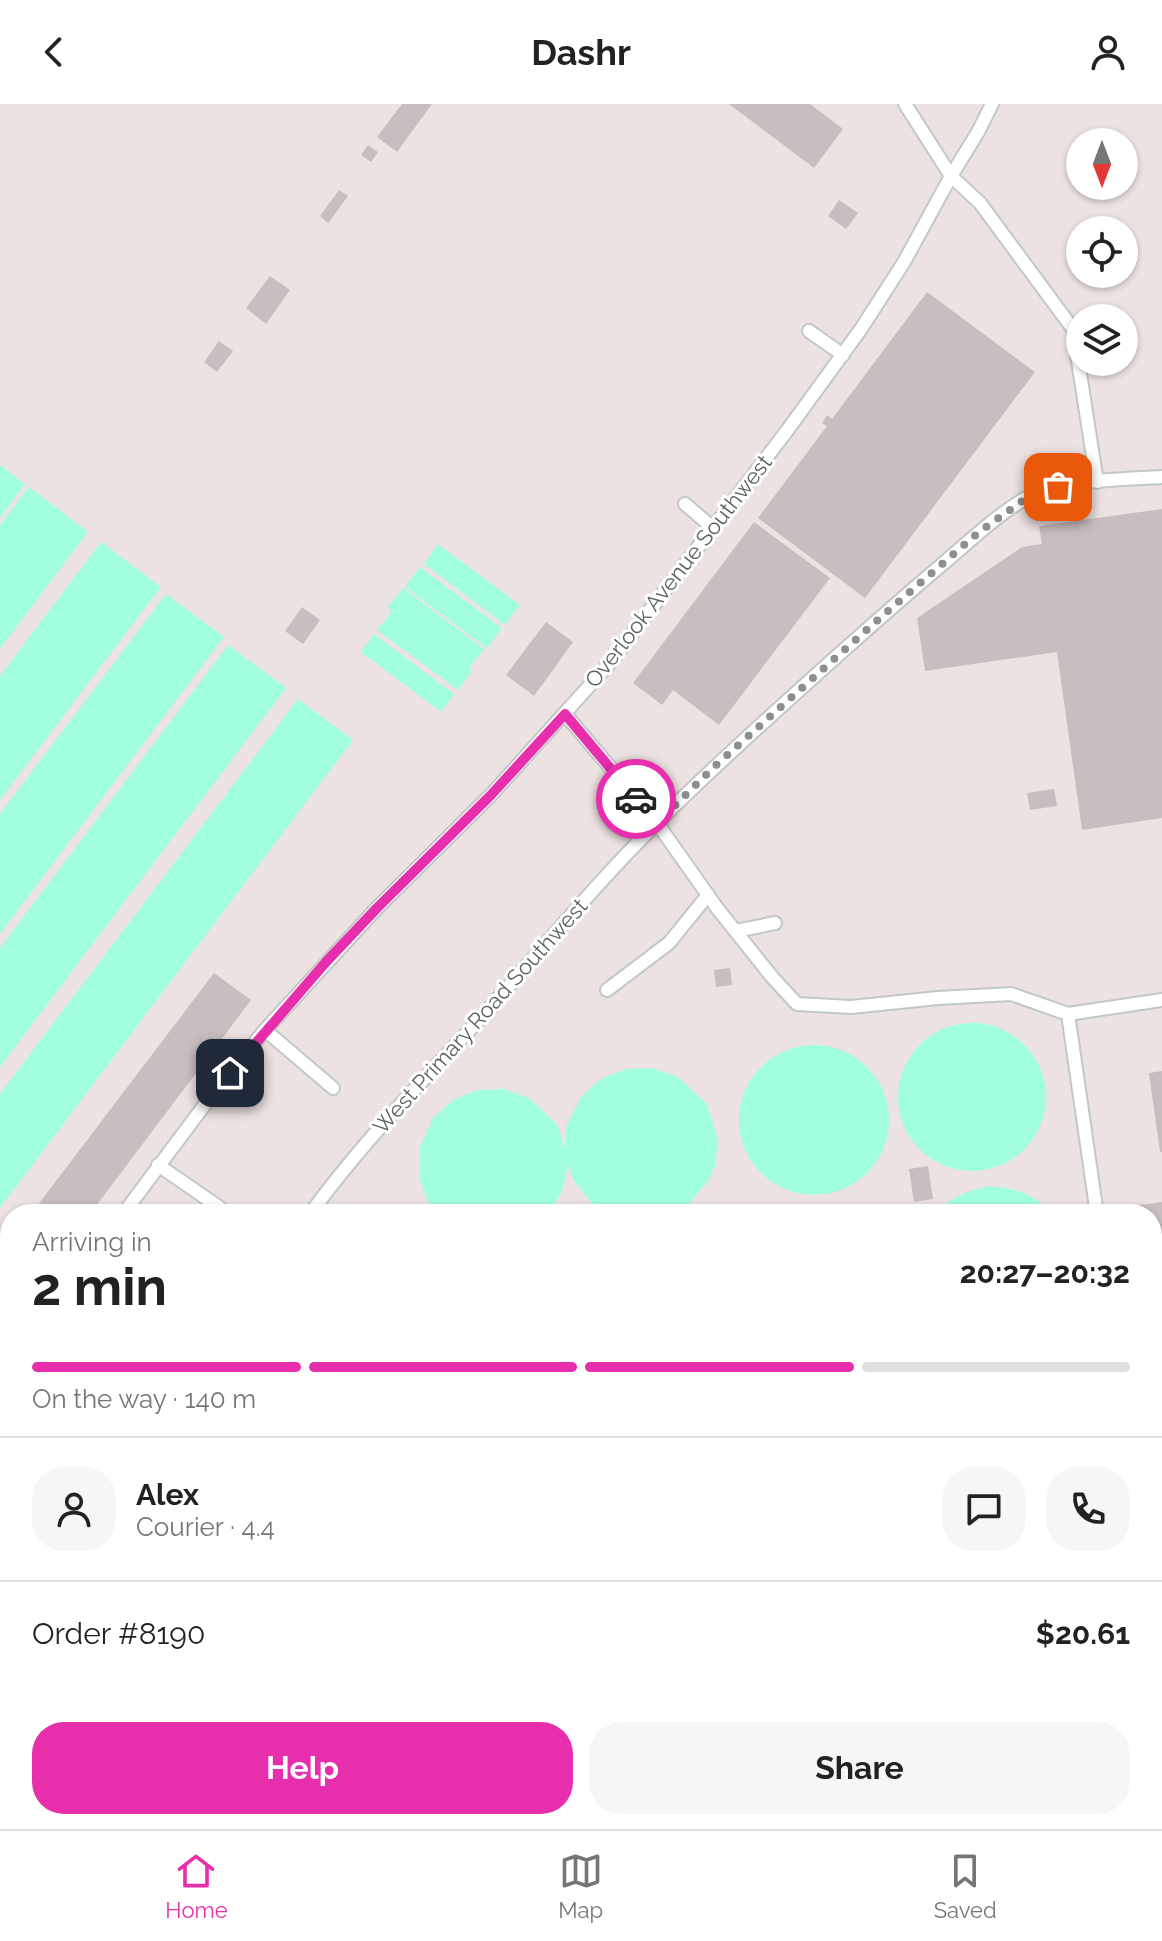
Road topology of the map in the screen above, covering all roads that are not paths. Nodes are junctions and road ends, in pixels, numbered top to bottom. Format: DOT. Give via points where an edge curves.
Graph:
graph roads {
  1 [pos="905,104"];
  2 [pos="992,104"];
  3 [pos="951,176"];
  4 [pos="809,331"];
  5 [pos="843,355"];
  6 [pos="1162,477"];
  7 [pos="1097,482"];
  8 [pos="685,504"];
  9 [pos="713,528"];
  10 [pos="608,642"];
  11 [pos="620,650"];
  12 [pos="565,714"];
  13 [pos="657,823"];
  14 [pos="708,895"];
  15 [pos="775,923"];
  16 [pos="736,931"];
  17 [pos="607,990"];
  18 [pos="1162,1000"];
  19 [pos="1068,1014"];
  20 [pos="265,1030"];
  21 [pos="333,1088"];
  22 [pos="158,1165"];
  23 [pos="130,1204"];
  24 [pos="215,1204"];
  25 [pos="318,1204"];
  26 [pos="1096,1204"];
  1 -- 3 [label="lane"];
  2 -- 3 [label="lane, Overlook Avenue Southwest"];
  3 -- 5 [label="lane, Overlook Avenue Southwest" via="904,262"];
  3 -- 7 [label="lane" via="980,203 1073,329"];
  4 -- 5 [label="lane"];
  5 -- 9 [label="lane, Overlook Avenue Southwest"];
  6 -- 7 [label="lane, West Primary Road Southwest"];
  7 -- 13 [label="lane, West Primary Road Southwest" via="1028,497 979,532"];
  8 -- 9 [label="lane"];
  9 -- 11 [label="lane, Overlook Avenue Southwest"];
  10 -- 11 [label="lane"];
  11 -- 12 [label="lane, Overlook Avenue Southwest"];
  12 -- 13 [label="lane"];
  12 -- 20 [label="lane, Overlook Avenue Southwest"];
  13 -- 14 [label="lane"];
  13 -- 25 [label="lane, West Primary Road Southwest" via="380,1126"];
  14 -- 16 [label="lane"];
  14 -- 17 [label="lane" via="669,943"];
  15 -- 16 [label="lane"];
  16 -- 19 [label="lane" via="797,1004 851,1007 1011,994"];
  18 -- 19 [label="lane"];
  19 -- 26 [label="lane"];
  20 -- 21 [label="lane"];
  20 -- 22 [label="lane, Overlook Avenue Southwest"];
  22 -- 23 [label="lane, Overlook Avenue Southwest"];
  22 -- 24 [label="lane"];
}
